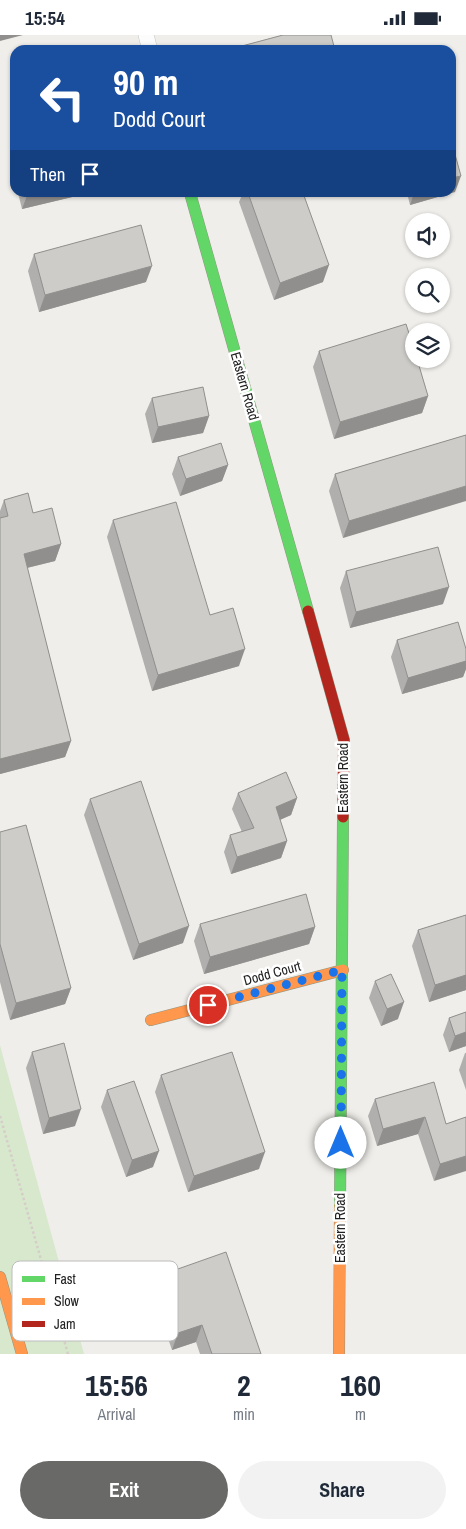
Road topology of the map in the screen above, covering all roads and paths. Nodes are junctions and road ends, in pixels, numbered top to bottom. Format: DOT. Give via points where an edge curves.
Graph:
graph roads {
  1 [pos="191,197"];
  2 [pos="342,970"];
  3 [pos="151,1020"];
  4 [pos="0,1116"];
  5 [pos="41,1261"];
  6 [pos="0,1277"];
  7 [pos="12,1319"];
  8 [pos="18,1341"];
  9 [pos="64,1341"];
  10 [pos="22,1354"];
  11 [pos="68,1354"];
  12 [pos="340,1354"];
  1 -- 2 [label="street, Eastern Road" via="344,740"];
  2 -- 3 [label="street, Dodd Court"];
  2 -- 12 [label="street, Eastern Road"];
  4 -- 5 [label="path"];
  6 -- 7 [label="street"];
  8 -- 10 [label="street"];
  9 -- 11 [label="path"];
}
